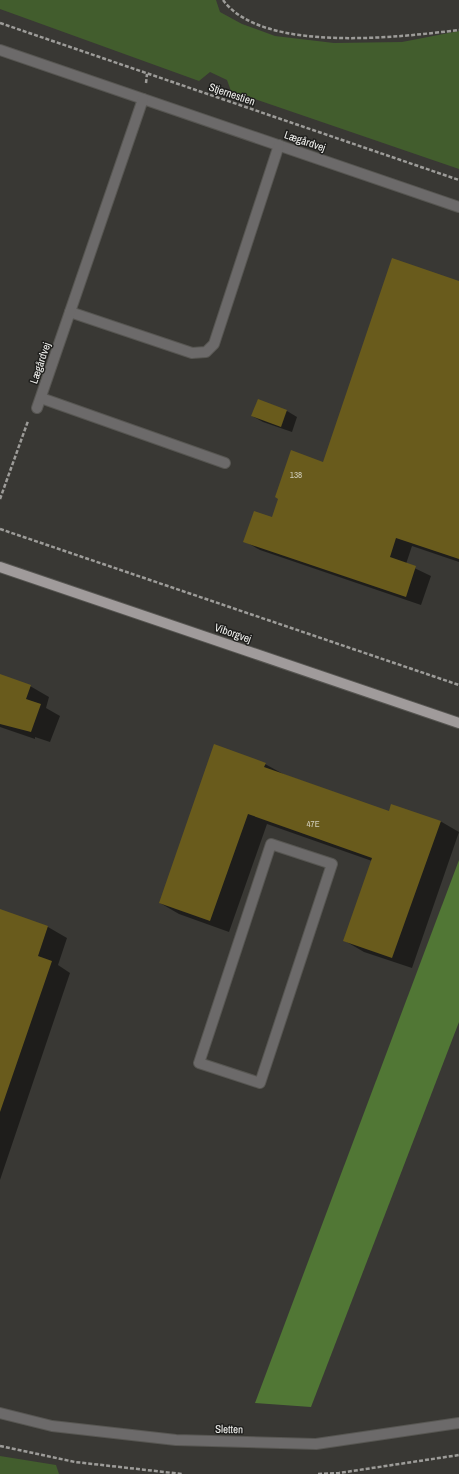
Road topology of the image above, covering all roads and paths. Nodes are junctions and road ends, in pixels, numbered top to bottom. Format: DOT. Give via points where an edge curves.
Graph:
graph roads {
  1 [pos="223,0"];
  2 [pos="0,23"];
  3 [pos="459,30"];
  4 [pos="0,50"];
  5 [pos="143,99"];
  6 [pos="279,145"];
  7 [pos="459,180"];
  8 [pos="459,206"];
  9 [pos="70,312"];
  10 [pos="40,398"];
  11 [pos="37,408"];
  12 [pos="225,462"];
  13 [pos="0,499"];
  14 [pos="0,529"];
  15 [pos="0,567"];
  16 [pos="459,685"];
  17 [pos="459,723"];
  18 [pos="271,844"];
  19 [pos="0,1413"];
  20 [pos="459,1423"];
  21 [pos="0,1446"];
  22 [pos="459,1455"];
  23 [pos="182,1474"];
  24 [pos="318,1474"];
  1 -- 3 [label="path" via="230,10 260,26 301,35 368,39"];
  2 -- 7 [label="path, Stjernestien"];
  4 -- 5 [label="street, Lægårdvej"];
  5 -- 6 [label="street, Lægårdvej"];
  5 -- 9 [label="street, Lægårdvej"];
  6 -- 8 [label="street, Lægårdvej"];
  6 -- 9 [label="street" via="214,344 206,352 192,353"];
  9 -- 10 [label="street, Lægårdvej"];
  10 -- 11 [label="street, Lægårdvej"];
  10 -- 12 [label="street"];
  11 -- 13 [label="path" via="31,411"];
  14 -- 16 [label="path"];
  15 -- 17 [label="main road, Viborgvej"];
  18 -- 18 [label="street" via="199,1063 260,1083 332,864"];
  19 -- 20 [label="street, Sletten" via="52,1426 176,1440 316,1444"];
  21 -- 23 [label="path" via="75,1462"];
  22 -- 24 [label="path"];
}
